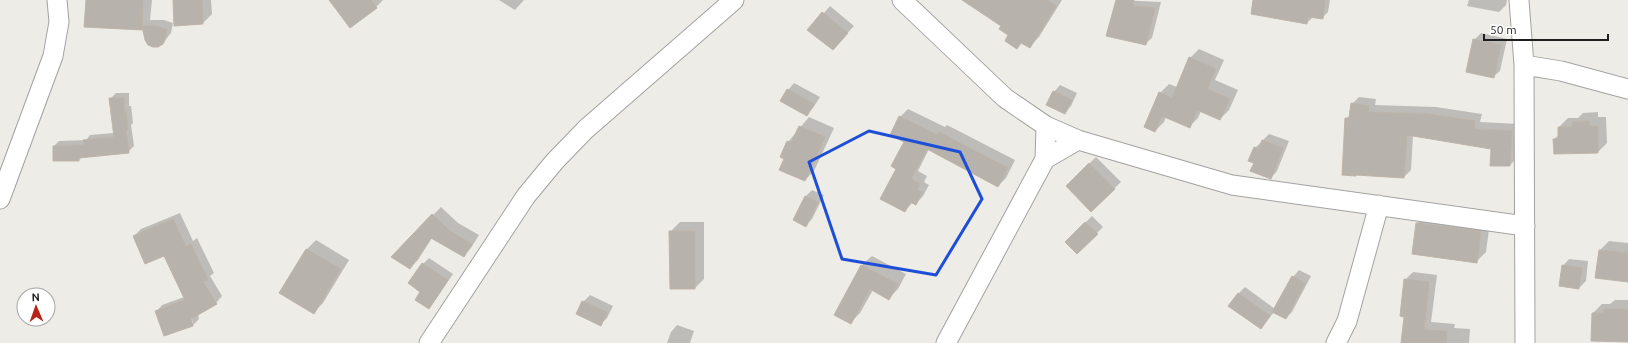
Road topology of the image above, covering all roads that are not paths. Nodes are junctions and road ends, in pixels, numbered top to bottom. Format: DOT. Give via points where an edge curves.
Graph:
graph roads {
  1 [pos="57,0"];
  2 [pos="734,0"];
  3 [pos="902,0"];
  4 [pos="1519,0"];
  5 [pos="1524,65"];
  6 [pos="1628,89"];
  7 [pos="1046,126"];
  8 [pos="1078,140"];
  9 [pos="1045,159"];
  10 [pos="0,199"];
  11 [pos="1379,205"];
  12 [pos="1525,226"];
  13 [pos="429,343"];
  14 [pos="946,343"];
  15 [pos="1336,343"];
  16 [pos="1525,343"];
  1 -- 10 [label="street" via="59,22 53,56"];
  2 -- 13 [label="street" via="586,129 555,161 526,196"];
  3 -- 7 [label="street" via="1005,98"];
  4 -- 5 [label="street"];
  5 -- 6 [label="street" via="1561,71"];
  5 -- 12 [label="street"];
  7 -- 8 [label="street"];
  7 -- 9 [label="street"];
  8 -- 9 [label="street"];
  8 -- 11 [label="street" via="1232,185"];
  9 -- 14 [label="street"];
  11 -- 12 [label="street"];
  11 -- 15 [label="street" via="1347,320"];
  12 -- 16 [label="street"];
}
